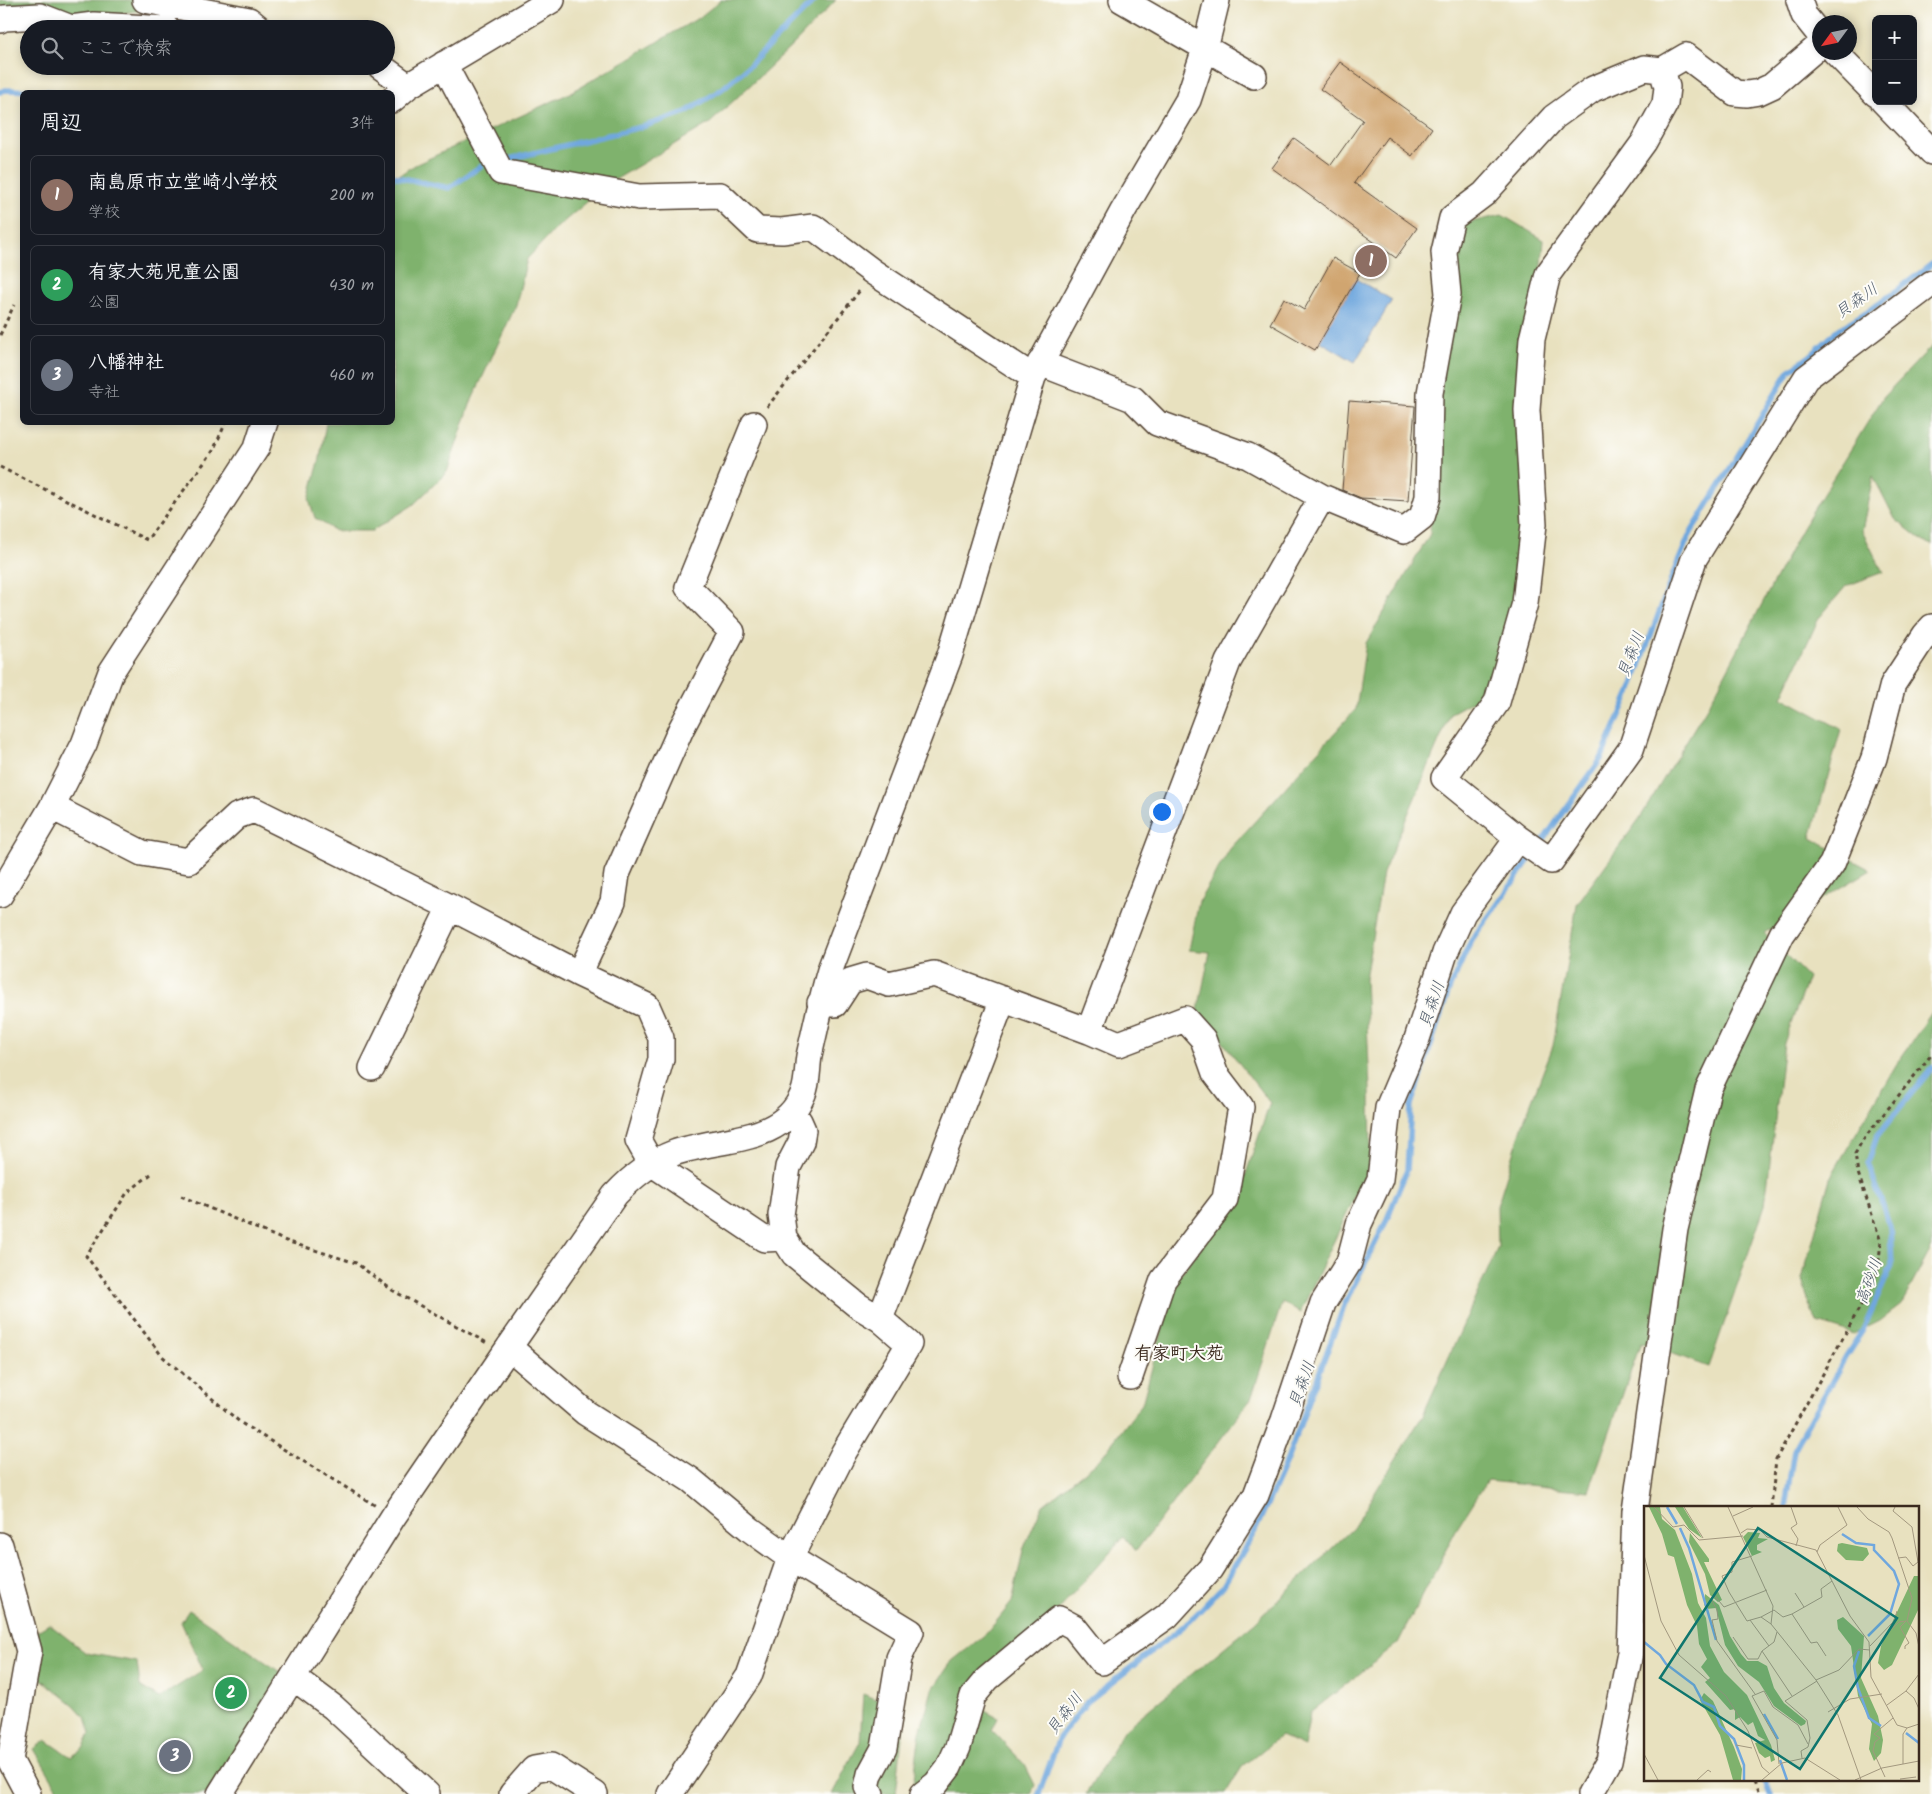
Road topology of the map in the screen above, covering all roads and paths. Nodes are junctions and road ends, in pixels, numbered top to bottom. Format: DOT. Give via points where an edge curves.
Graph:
graph roads {
  1 [pos="145,0"];
  2 [pos="552,0"];
  3 [pos="1122,0"];
  4 [pos="1217,0"];
  5 [pos="1799,0"];
  6 [pos="0,20"];
  7 [pos="50,20"];
  8 [pos="249,20"];
  9 [pos="1812,25"];
  10 [pos="1205,49"];
  11 [pos="1812,52"];
  12 [pos="1843,60"];
  13 [pos="444,64"];
  14 [pos="1662,70"];
  15 [pos="387,75"];
  16 [pos="1254,76"];
  17 [pos="1872,90"];
  18 [pos="400,93"];
  19 [pos="1887,105"];
  20 [pos="1932,152"];
  21 [pos="873,272"];
  22 [pos="1932,283"];
  23 [pos="14,305"];
  24 [pos="0,335"];
  25 [pos="1036,370"];
  26 [pos="754,424"];
  27 [pos="225,425"];
  28 [pos="264,425"];
  29 [pos="0,467"];
  30 [pos="1322,497"];
  31 [pos="1932,627"];
  32 [pos="52,807"];
  33 [pos="1529,846"];
  34 [pos="0,895"];
  35 [pos="450,907"];
  36 [pos="580,974"];
  37 [pos="1003,999"];
  38 [pos="820,1003"];
  39 [pos="1089,1031"];
  40 [pos="1932,1054"];
  41 [pos="372,1068"];
  42 [pos="791,1115"];
  43 [pos="652,1163"];
  44 [pos="151,1174"];
  45 [pos="182,1196"];
  46 [pos="784,1238"];
  47 [pos="880,1319"];
  48 [pos="507,1350"];
  49 [pos="1130,1377"];
  50 [pos="1771,1506"];
  51 [pos="393,1517"];
  52 [pos="0,1545"];
  53 [pos="790,1558"];
  54 [pos="293,1678"];
  55 [pos="1756,1782"];
  56 [pos="28,1794"];
  57 [pos="220,1794"];
  58 [pos="427,1794"];
  59 [pos="512,1794"];
  60 [pos="594,1794"];
  61 [pos="670,1794"];
  62 [pos="871,1794"];
  63 [pos="923,1794"];
  64 [pos="1590,1794"];
  65 [pos="1760,1794"];
  1 -- 8 [label="street"];
  2 -- 13 [label="street"];
  3 -- 10 [label="street"];
  4 -- 10 [label="street"];
  5 -- 9 [label="street"];
  6 -- 7 [label="street" via="40,16"];
  10 -- 16 [label="street"];
  10 -- 25 [label="street" via="1188,100"];
  11 -- 14 [label="street" via="1772,86 1747,94 1735,93 1686,56"];
  12 -- 17 [label="street"];
  13 -- 18 [label="street"];
  13 -- 21 [label="street" via="501,172 639,197 720,195 757,230 814,227"];
  14 -- 30 [label="street" via="1644,68 1585,95 1554,117 1484,194 1452,218 1444,252 1448,294 1430,393 1428,497 1422,518 1404,531"];
  14 -- 33 [label="street" via="1667,87 1665,104 1644,142 1548,274 1532,339 1528,402 1534,524 1525,603 1497,702 1444,778"];
  15 -- 18 [label="street"];
  19 -- 20 [label="street"];
  21 -- 25 [label="street"];
  21 -- 26 [label="path"];
  22 -- 33 [label="street" via="1806,378 1694,558 1631,749 1551,861"];
  23 -- 24 [label="path"];
  25 -- 30 [label="street" via="1133,399 1157,423 1248,456"];
  25 -- 38 [label="street" via="950,655"];
  26 -- 36 [label="street" via="688,587 732,632 681,729 617,874 613,902"];
  27 -- 29 [label="path" via="213,451 147,540"];
  28 -- 32 [label="street" via="257,447 111,672 84,744"];
  30 -- 39 [label="street" via="1228,662"];
  31 -- 64 [label="street" via="1893,684 1874,758 1832,864 1782,934 1708,1090 1675,1229 1634,1511 1630,1653 1609,1761"];
  32 -- 34 [label="street"];
  32 -- 35 [label="street" via="142,852 189,861 237,816 254,810"];
  33 -- 63 [label="street" via="1463,913 1445,953 1416,1042 1388,1108 1380,1179 1359,1224 1349,1262 1323,1303 1256,1495 1210,1569 1167,1616 1102,1662 1074,1627 1059,1619 987,1679 973,1696 958,1747 948,1767 936,1784"];
  35 -- 36 [label="street"];
  35 -- 41 [label="street"];
  36 -- 43 [label="street" via="646,1006 661,1038 661,1059 638,1140"];
  37 -- 38 [label="street" via="934,974 889,984 867,976 850,981 835,1004"];
  37 -- 39 [label="street"];
  37 -- 47 [label="street"];
  38 -- 42 [label="street" via="804,1092"];
  39 -- 49 [label="street" via="1119,1044 1185,1019 1204,1039 1215,1073 1241,1106 1225,1199 1163,1280"];
  40 -- 50 [label="path" via="1855,1154 1858,1173 1881,1242 1878,1268 1871,1287 1776,1459"];
  42 -- 43 [label="street" via="761,1132 675,1153"];
  42 -- 46 [label="street" via="799,1121 802,1130 801,1142 788,1167 781,1215"];
  43 -- 46 [label="street" via="764,1239"];
  43 -- 48 [label="street" via="615,1195"];
  44 -- 51 [label="path" via="128,1193 86,1256 162,1356 241,1422"];
  45 -- 48 [label="path" via="286,1241 356,1263 392,1290"];
  46 -- 47 [label="street" via="794,1254 857,1305"];
  47 -- 53 [label="street" via="909,1344 844,1452"];
  48 -- 51 [label="street"];
  48 -- 53 [label="street" via="586,1413 690,1480"];
  51 -- 54 [label="street"];
  52 -- 56 [label="street" via="29,1652 10,1760"];
  53 -- 61 [label="street" via="749,1676"];
  53 -- 62 [label="street" via="911,1632 899,1658 884,1748 870,1774 868,1787"];
  54 -- 57 [label="street"];
  54 -- 58 [label="street" via="333,1707"];
  55 -- 65 [label="path"];
  59 -- 60 [label="street" via="534,1768 551,1766"];
}
